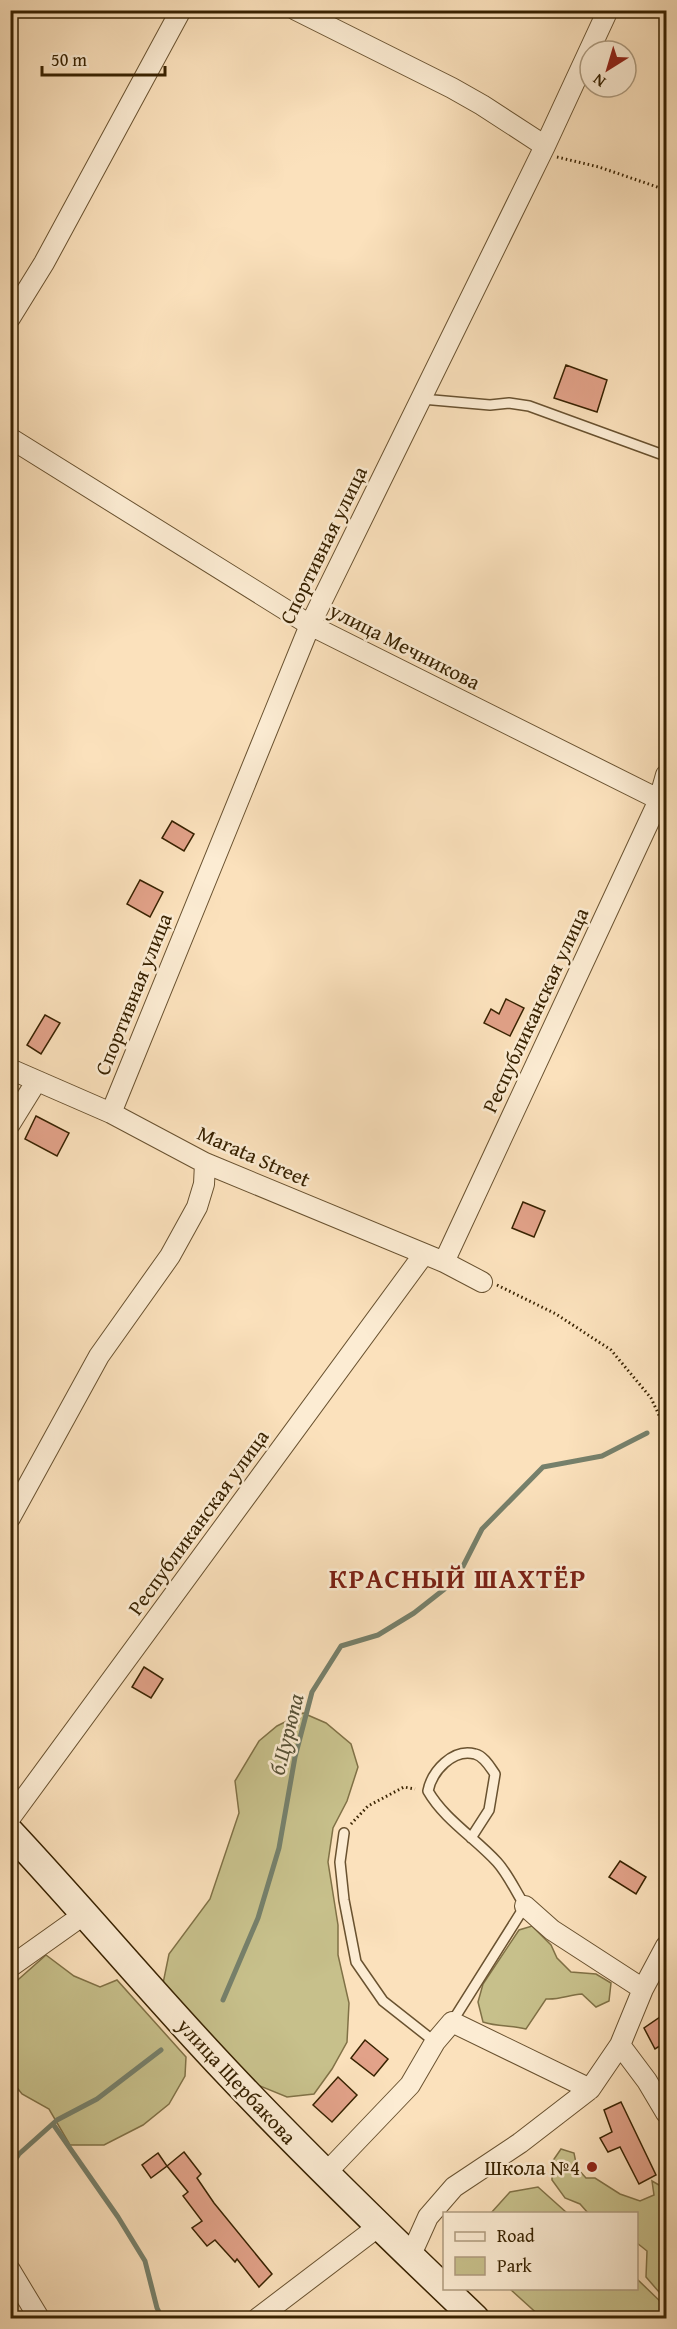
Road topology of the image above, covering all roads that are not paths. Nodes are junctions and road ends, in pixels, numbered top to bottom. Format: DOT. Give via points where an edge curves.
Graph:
graph roads {
  1 [pos="181,10"];
  2 [pos="296,10"];
  3 [pos="608,10"];
  4 [pos="543,150"];
  5 [pos="10,318"];
  6 [pos="422,399"];
  7 [pos="10,438"];
  8 [pos="666,456"];
  9 [pos="310,625"];
  10 [pos="666,776"];
  11 [pos="663,802"];
  12 [pos="10,1069"];
  13 [pos="36,1082"];
  14 [pos="111,1113"];
  15 [pos="10,1125"];
  16 [pos="205,1163"];
  17 [pos="424,1254"];
  18 [pos="444,1262"];
  19 [pos="482,1282"];
  20 [pos="10,1518"];
  21 [pos="10,1818"];
  22 [pos="10,1833"];
  23 [pos="344,1833"];
  24 [pos="471,1838"];
  25 [pos="525,1906"];
  26 [pos="86,1913"];
  27 [pos="666,1946"];
  28 [pos="10,1967"];
  29 [pos="643,1989"];
  30 [pos="452,2022"];
  31 [pos="435,2042"];
  32 [pos="620,2045"];
  33 [pos="590,2089"];
  34 [pos="666,2113"];
  35 [pos="325,2174"];
  36 [pos="379,2226"];
  37 [pos="410,2257"];
  38 [pos="10,2270"];
  39 [pos="443,2288"];
  40 [pos="445,2290"];
  41 [pos="39,2319"];
  42 [pos="258,2319"];
  43 [pos="475,2319"];
  1 -- 5 [label="street" via="44,264"];
  2 -- 4 [label="street" via="482,105"];
  3 -- 4 [label="street, Спортивная улица"];
  4 -- 6 [label="street, Спортивная улица"];
  6 -- 8 [label="lane" via="529,406"];
  6 -- 9 [label="street, Спортивная улица"];
  7 -- 9 [label="street, улица Мечникова"];
  9 -- 11 [label="street, улица Мечникова"];
  9 -- 14 [label="street, Спортивная улица"];
  10 -- 11 [label="street, Республиканская улица"];
  11 -- 18 [label="street, Республиканская улица"];
  12 -- 13 [label="street, Marata Street"];
  13 -- 14 [label="street, Marata Street"];
  13 -- 15 [label="street"];
  14 -- 16 [label="street, Marata Street"];
  16 -- 17 [label="street, Marata Street"];
  16 -- 20 [label="street" via="197,1207 170,1256 99,1356"];
  17 -- 18 [label="street, Marata Street"];
  17 -- 21 [label="street, Республиканская улица"];
  18 -- 19 [label="street, Marata Street"];
  22 -- 26 [label="street, улица Щербакова"];
  23 -- 31 [label="lane" via="340,1862 356,1962 383,2001"];
  24 -- 24 [label="lane" via="428,1791 429,1782 456,1754 475,1754 495,1774 489,1810"];
  24 -- 25 [label="lane" via="499,1863"];
  25 -- 29 [label="street" via="552,1930"];
  25 -- 30 [label="lane"];
  26 -- 28 [label="street"];
  26 -- 35 [label="street, улица Щербакова" via="226,2072"];
  27 -- 29 [label="street"];
  29 -- 32 [label="street"];
  30 -- 31 [label="street"];
  30 -- 33 [label="street"];
  31 -- 35 [label="street" via="410,2085"];
  32 -- 33 [label="street"];
  32 -- 34 [label="street"];
  33 -- 37 [label="street" via="454,2187 428,2217"];
  35 -- 36 [label="street, улица Щербакова"];
  36 -- 37 [label="street, улица Щербакова"];
  36 -- 42 [label="street"];
  37 -- 39 [label="street, улица Щербакова"];
  38 -- 41 [label="street"];
  40 -- 43 [label="street, улица Щербакова"];
}
